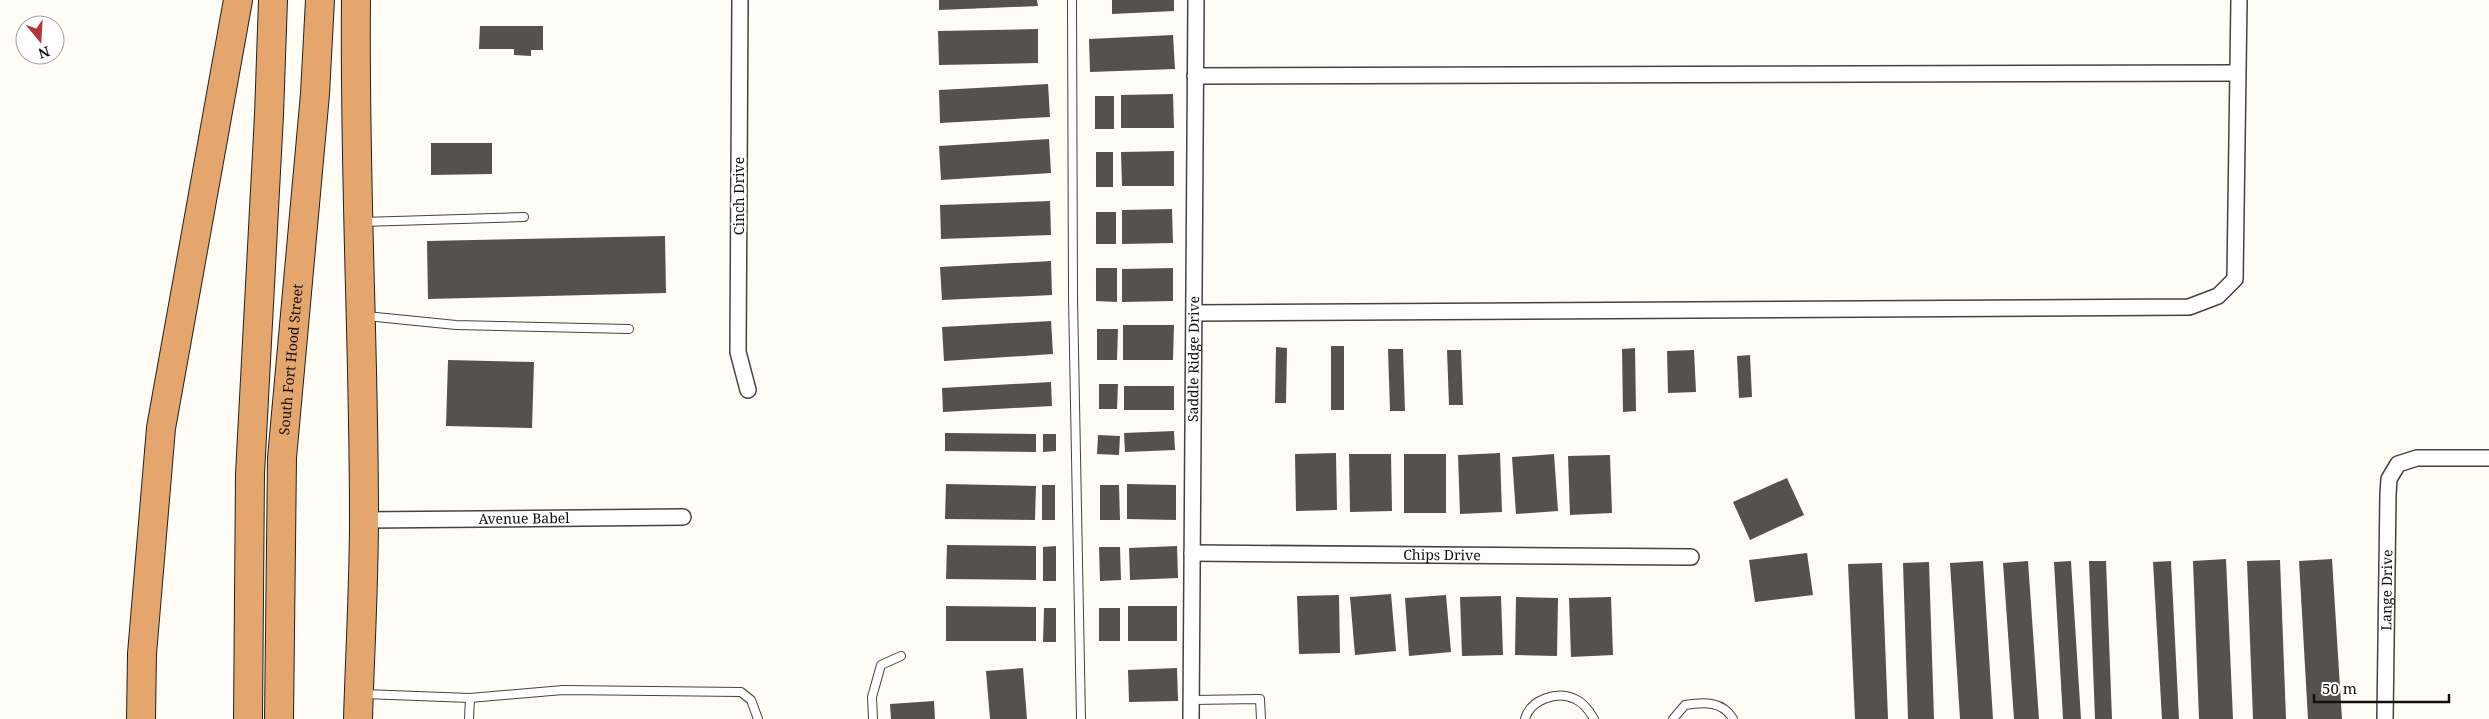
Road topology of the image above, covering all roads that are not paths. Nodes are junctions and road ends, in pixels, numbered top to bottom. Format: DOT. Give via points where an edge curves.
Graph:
graph roads {
  1 [pos="238,0"];
  2 [pos="272,0"];
  3 [pos="320,0"];
  4 [pos="356,0"];
  5 [pos="740,0"];
  6 [pos="1072,0"];
  7 [pos="1196,0"];
  8 [pos="2239,0"];
  9 [pos="2237,73"];
  10 [pos="1195,76"];
  11 [pos="524,217"];
  12 [pos="357,222"];
  13 [pos="1194,313"];
  14 [pos="361,315"];
  15 [pos="629,329"];
  16 [pos="748,390"];
  17 [pos="2489,458"];
  18 [pos="683,517"];
  19 [pos="364,520"];
  20 [pos="1192,553"];
  21 [pos="1691,557"];
  22 [pos="901,656"];
  23 [pos="470,698"];
  24 [pos="1192,700"];
  25 [pos="359,706"];
  26 [pos="141,719"];
  27 [pos="248,719"];
  28 [pos="279,719"];
  29 [pos="469,719"];
  30 [pos="758,719"];
  31 [pos="873,719"];
  32 [pos="1080,719"];
  33 [pos="1191,719"];
  34 [pos="1261,719"];
  35 [pos="1525,719"];
  36 [pos="1594,719"];
  37 [pos="1673,719"];
  38 [pos="1733,719"];
  39 [pos="2385,719"];
  1 -- 26 [label="highway" via="161,428 142,654"];
  2 -- 27 [label="highway" via="250,474"];
  3 -- 28 [label="highway, South Fort Hood Street" via="315,94 282,458"];
  4 -- 12 [label="highway"];
  5 -- 16 [label="street, Cinch Drive" via="738,352"];
  6 -- 32 [label="lane"];
  7 -- 10 [label="street, Saddle Ridge Drive"];
  8 -- 9 [label="street"];
  9 -- 10 [label="street"];
  9 -- 13 [label="street" via="2235,279 2218,296 2189,307"];
  10 -- 13 [label="street, Saddle Ridge Drive"];
  11 -- 12 [label="lane"];
  12 -- 14 [label="highway"];
  13 -- 20 [label="street, Saddle Ridge Drive"];
  14 -- 15 [label="lane" via="456,325"];
  14 -- 19 [label="highway"];
  17 -- 39 [label="street, Lange Drive" via="2416,458 2398,464 2390,479"];
  18 -- 19 [label="street, Avenue Babel"];
  19 -- 25 [label="highway"];
  20 -- 21 [label="street, Chips Drive"];
  20 -- 24 [label="street, Saddle Ridge Drive"];
  22 -- 31 [label="lane" via="881,665 872,697"];
  23 -- 25 [label="lane"];
  23 -- 29 [label="lane"];
  23 -- 30 [label="lane" via="564,690 741,692 751,700"];
  24 -- 33 [label="street, Saddle Ridge Drive"];
  24 -- 34 [label="lane" via="1260,699"];
  35 -- 36 [label="lane" via="1527,710 1541,699 1557,696 1574,698 1588,708"];
  37 -- 38 [label="lane" via="1685,705 1705,703 1721,706"];
}
